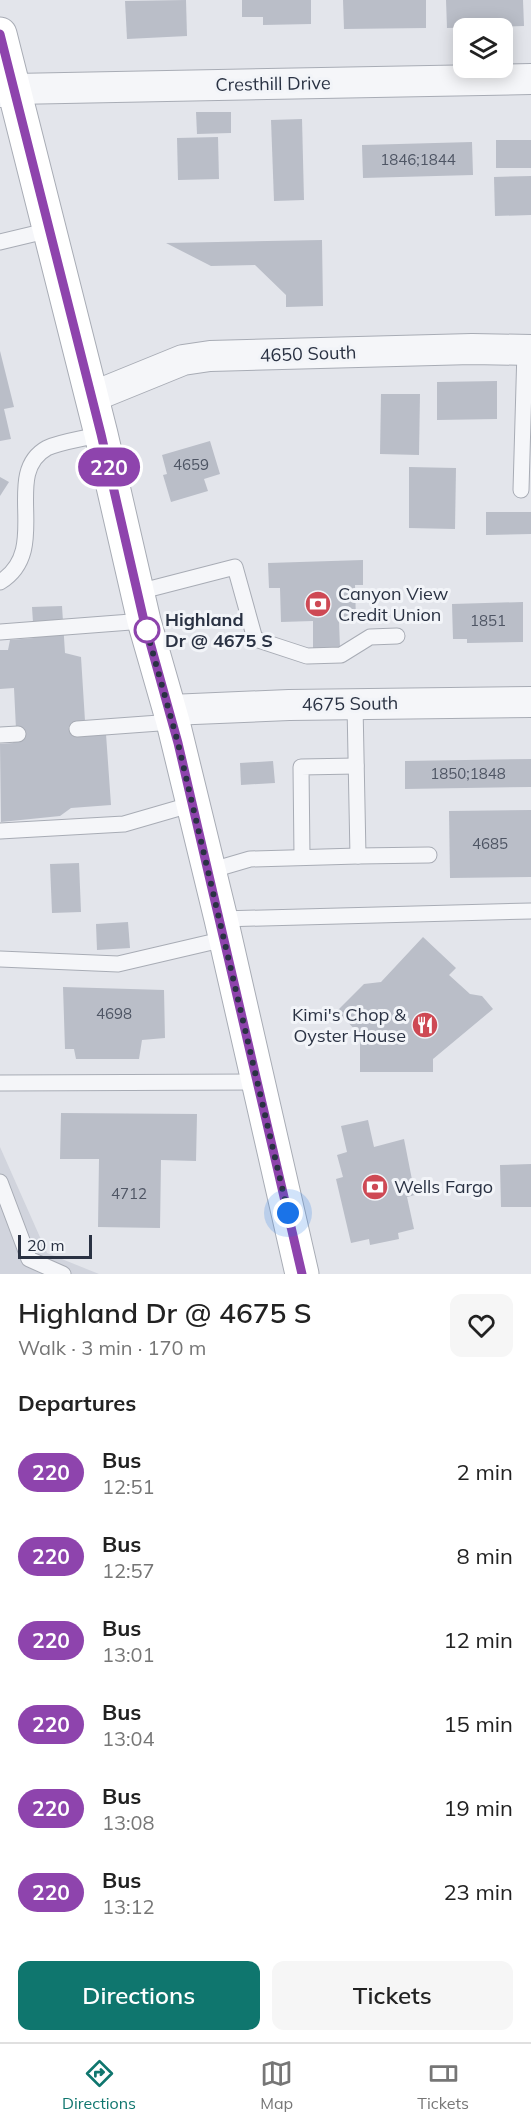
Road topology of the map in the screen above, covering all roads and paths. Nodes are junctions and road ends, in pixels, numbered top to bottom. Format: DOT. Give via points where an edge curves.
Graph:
graph roads {
  1 [pos="0,34"];
  2 [pos="531,79"];
  3 [pos="7,91"];
  4 [pos="50,230"];
  5 [pos="0,242"];
  6 [pos="528,350"];
  7 [pos="92,397"];
  8 [pos="101,434"];
  9 [pos="521,490"];
  10 [pos="0,582"];
  11 [pos="141,606"];
  12 [pos="0,632"];
  13 [pos="397,636"];
  14 [pos="531,702"];
  15 [pos="355,705"];
  16 [pos="172,716"];
  17 [pos="77,729"];
  18 [pos="18,734"];
  19 [pos="0,735"];
  20 [pos="356,765"];
  21 [pos="193,804"];
  22 [pos="0,831"];
  23 [pos="429,855"];
  24 [pos="302,856"];
  25 [pos="358,856"];
  26 [pos="209,871"];
  27 [pos="531,911"];
  28 [pos="223,929"];
  29 [pos="0,959"];
  30 [pos="258,1082"];
  31 [pos="0,1083"];
  32 [pos="0,1182"];
  33 [pos="63,1274"];
  34 [pos="302,1274"];
  1 -- 3 [label="main road"];
  2 -- 3 [label="street, Cresthill Drive"];
  3 -- 4 [label="main road"];
  4 -- 5 [label="lane"];
  4 -- 7 [label="main road"];
  6 -- 7 [label="street, 4650 South" via="210,356 183,360"];
  6 -- 9 [label="lane"];
  7 -- 8 [label="main road"];
  8 -- 10 [label="lane" via="46,449 28,466 22,495 26,543 19,564"];
  8 -- 11 [label="main road"];
  11 -- 12 [label="lane"];
  11 -- 13 [label="lane" via="235,567 255,639 307,656 341,655 370,637"];
  11 -- 16 [label="main road"];
  14 -- 15 [label="street, 4675 South"];
  15 -- 16 [label="street, 4675 South"];
  15 -- 20 [label="lane"];
  16 -- 17 [label="lane"];
  16 -- 21 [label="main road"];
  18 -- 19 [label="lane"];
  20 -- 24 [label="lane" via="301,767"];
  20 -- 25 [label="lane"];
  21 -- 22 [label="lane" via="124,825"];
  21 -- 26 [label="main road"];
  23 -- 25 [label="lane"];
  24 -- 25 [label="lane"];
  24 -- 26 [label="lane" via="250,859"];
  26 -- 28 [label="main road"];
  27 -- 28 [label="lane"];
  28 -- 29 [label="lane" via="118,964"];
  28 -- 30 [label="main road"];
  30 -- 31 [label="lane"];
  30 -- 34 [label="main road"];
  32 -- 33 [label="lane" via="29,1258"];
}
